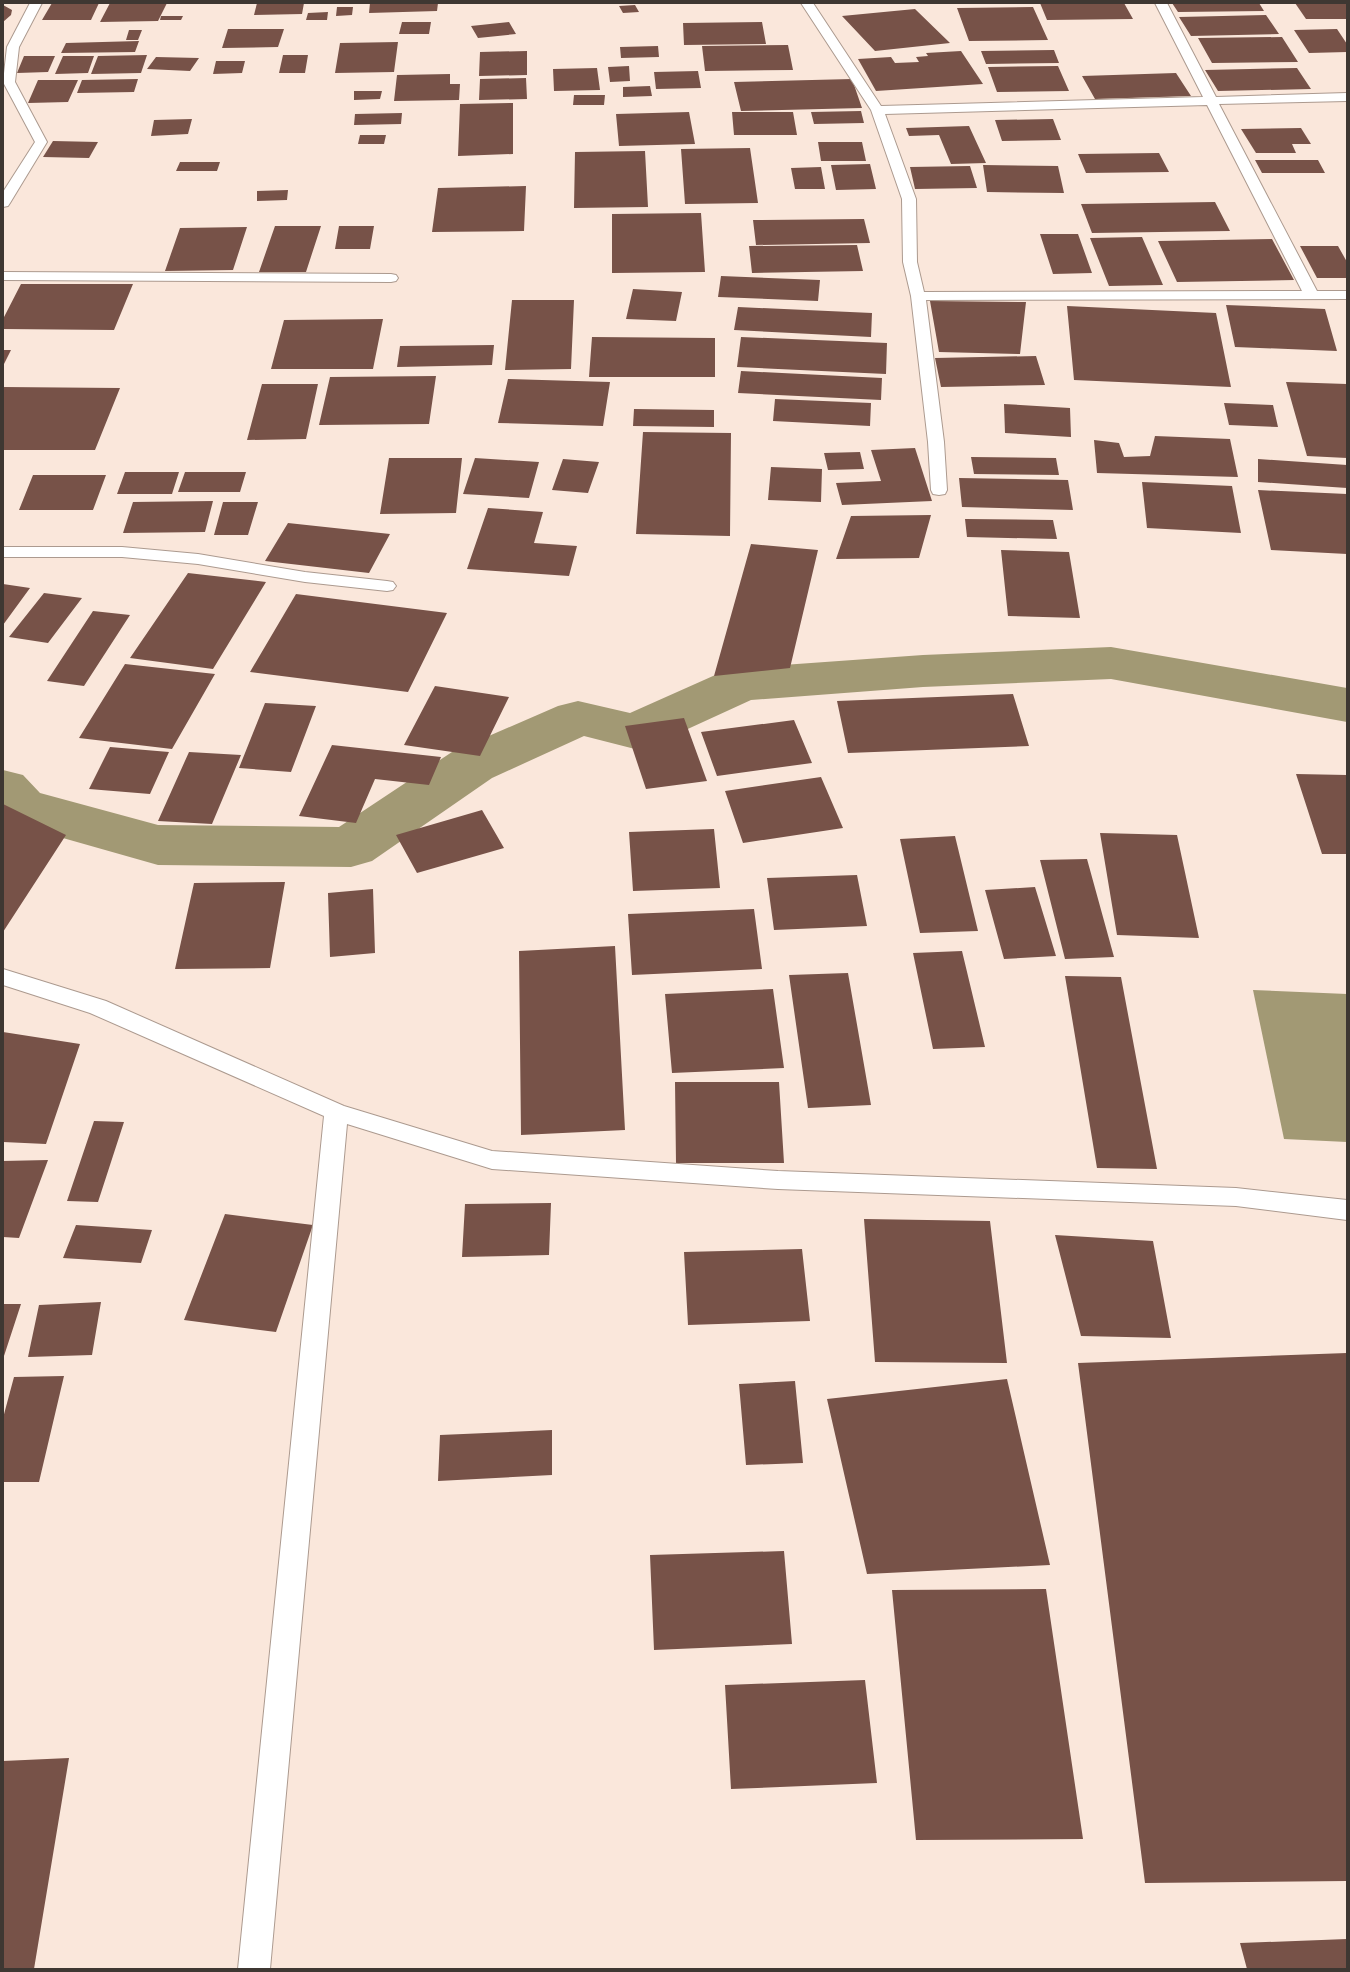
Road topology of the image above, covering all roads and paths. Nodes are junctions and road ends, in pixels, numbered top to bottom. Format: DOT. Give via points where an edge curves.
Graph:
graph roads {
  1 [pos="36,3"];
  2 [pos="806,3"];
  3 [pos="1161,3"];
  4 [pos="1347,97"];
  5 [pos="1213,102"];
  6 [pos="877,110"];
  7 [pos="3,203"];
  8 [pos="3,276"];
  9 [pos="391,278"];
  10 [pos="1347,295"];
  11 [pos="918,296"];
  12 [pos="1312,296"];
  13 [pos="939,490"];
  14 [pos="3,552"];
  15 [pos="387,586"];
  16 [pos="3,977"];
  17 [pos="336,1112"];
  18 [pos="1347,1210"];
  19 [pos="254,1969"];
  1 -- 7 [label="street" via="14,47 10,82 41,142"];
  2 -- 6 [label="street"];
  3 -- 5 [label="street"];
  4 -- 5 [label="street"];
  5 -- 6 [label="street"];
  5 -- 12 [label="street"];
  6 -- 11 [label="street" via="909,199 910,262"];
  8 -- 9 [label="street"];
  10 -- 12 [label="street"];
  11 -- 12 [label="street"];
  11 -- 13 [label="street" via="936,442"];
  14 -- 15 [label="street" via="122,552 198,559 305,577"];
  16 -- 17 [label="street" via="98,1007"];
  17 -- 18 [label="street" via="492,1160 778,1180 1236,1197"];
  17 -- 19 [label="street"];
}
